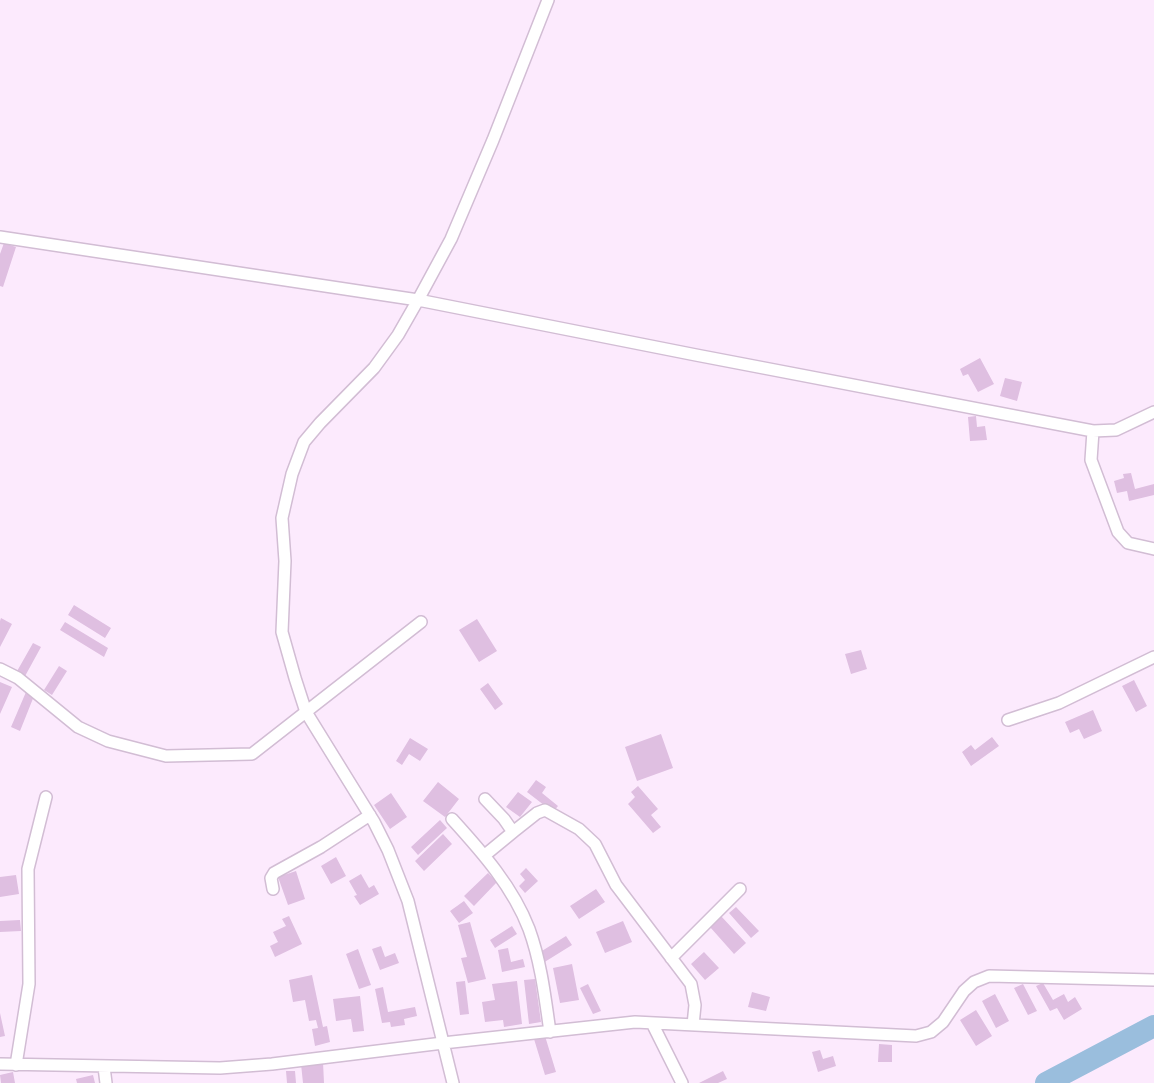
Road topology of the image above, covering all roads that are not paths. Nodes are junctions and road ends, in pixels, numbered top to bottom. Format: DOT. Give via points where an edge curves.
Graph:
graph roads {
  1 [pos="548,0"];
  2 [pos="0,237"];
  3 [pos="418,300"];
  4 [pos="1154,412"];
  5 [pos="1093,431"];
  6 [pos="1154,549"];
  7 [pos="422,622"];
  8 [pos="1154,657"];
  9 [pos="0,669"];
  10 [pos="306,712"];
  11 [pos="1008,720"];
  12 [pos="46,797"];
  13 [pos="485,799"];
  14 [pos="370,815"];
  15 [pos="452,819"];
  16 [pos="513,832"];
  17 [pos="485,855"];
  18 [pos="273,889"];
  19 [pos="740,889"];
  20 [pos="671,958"];
  21 [pos="1154,980"];
  22 [pos="652,1023"];
  23 [pos="693,1025"];
  24 [pos="550,1032"];
  25 [pos="443,1043"];
  26 [pos="0,1064"];
  27 [pos="16,1065"];
  28 [pos="104,1067"];
  29 [pos="106,1083"];
  30 [pos="453,1083"];
  31 [pos="682,1083"];
  1 -- 3 [label="street" via="451,239"];
  2 -- 3 [label="street"];
  3 -- 5 [label="street"];
  3 -- 10 [label="street" via="374,368 304,442 292,474 282,518 285,561 282,632"];
  4 -- 5 [label="street" via="1116,430"];
  5 -- 6 [label="street" via="1091,460 1118,532 1128,542"];
  7 -- 10 [label="street"];
  8 -- 11 [label="street" via="1059,703"];
  9 -- 10 [label="street" via="18,678 78,727 108,741 166,756 252,754"];
  10 -- 14 [label="street"];
  12 -- 27 [label="street" via="28,870 29,984"];
  13 -- 16 [label="street"];
  14 -- 18 [label="street" via="274,873"];
  14 -- 25 [label="street" via="408,901"];
  15 -- 17 [label="street"];
  16 -- 17 [label="street"];
  16 -- 20 [label="street" via="545,810 579,829 595,844 616,885"];
  17 -- 24 [label="street" via="529,929 542,974"];
  19 -- 20 [label="street"];
  20 -- 23 [label="street" via="691,984 695,1005"];
  21 -- 23 [label="street" via="989,976 974,982 964,991 943,1022 931,1032 916,1036"];
  22 -- 23 [label="street"];
  22 -- 24 [label="street"];
  22 -- 31 [label="street"];
  24 -- 25 [label="street"];
  25 -- 28 [label="street" via="220,1068"];
  25 -- 30 [label="street"];
  26 -- 27 [label="street"];
  27 -- 28 [label="street"];
  28 -- 29 [label="street"];
}
